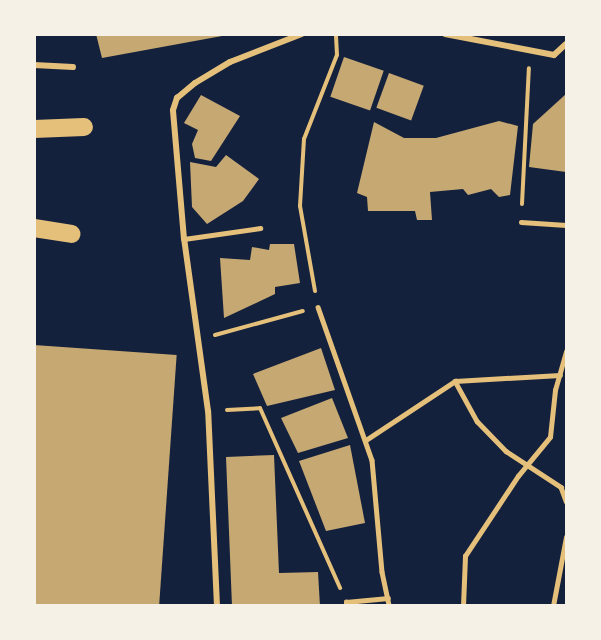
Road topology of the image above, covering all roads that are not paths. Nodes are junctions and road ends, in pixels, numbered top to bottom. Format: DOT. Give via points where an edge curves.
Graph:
graph roads {
  1 [pos="302,34"];
  2 [pos="445,34"];
  3 [pos="567,44"];
  4 [pos="34,65"];
  5 [pos="73,67"];
  6 [pos="84,127"];
  7 [pos="34,129"];
  8 [pos="521,222"];
  9 [pos="567,225"];
  10 [pos="34,228"];
  11 [pos="260,228"];
  12 [pos="72,234"];
  13 [pos="184,239"];
  14 [pos="318,307"];
  15 [pos="567,352"];
  16 [pos="560,375"];
  17 [pos="455,381"];
  18 [pos="366,440"];
  19 [pos="529,463"];
  20 [pos="567,501"];
  21 [pos="567,537"];
  22 [pos="388,598"];
  23 [pos="346,604"];
  24 [pos="217,606"];
  25 [pos="389,606"];
  26 [pos="463,606"];
  27 [pos="553,606"];
  1 -- 13 [label="street" via="230,62 177,98 173,110"];
  2 -- 3 [label="street" via="554,55"];
  4 -- 5 [label="street"];
  6 -- 7 [label="highway"];
  8 -- 9 [label="lane"];
  10 -- 12 [label="highway"];
  11 -- 13 [label="lane"];
  13 -- 24 [label="street" via="208,411"];
  14 -- 18 [label="lane"];
  15 -- 16 [label="lane"];
  16 -- 17 [label="lane"];
  16 -- 19 [label="lane" via="550,437"];
  17 -- 18 [label="lane"];
  17 -- 19 [label="lane" via="477,421 507,452"];
  18 -- 22 [label="lane" via="372,460"];
  19 -- 20 [label="lane" via="561,487"];
  19 -- 26 [label="lane" via="465,556"];
  21 -- 27 [label="lane"];
  22 -- 23 [label="lane"];
  22 -- 25 [label="lane"];
}
